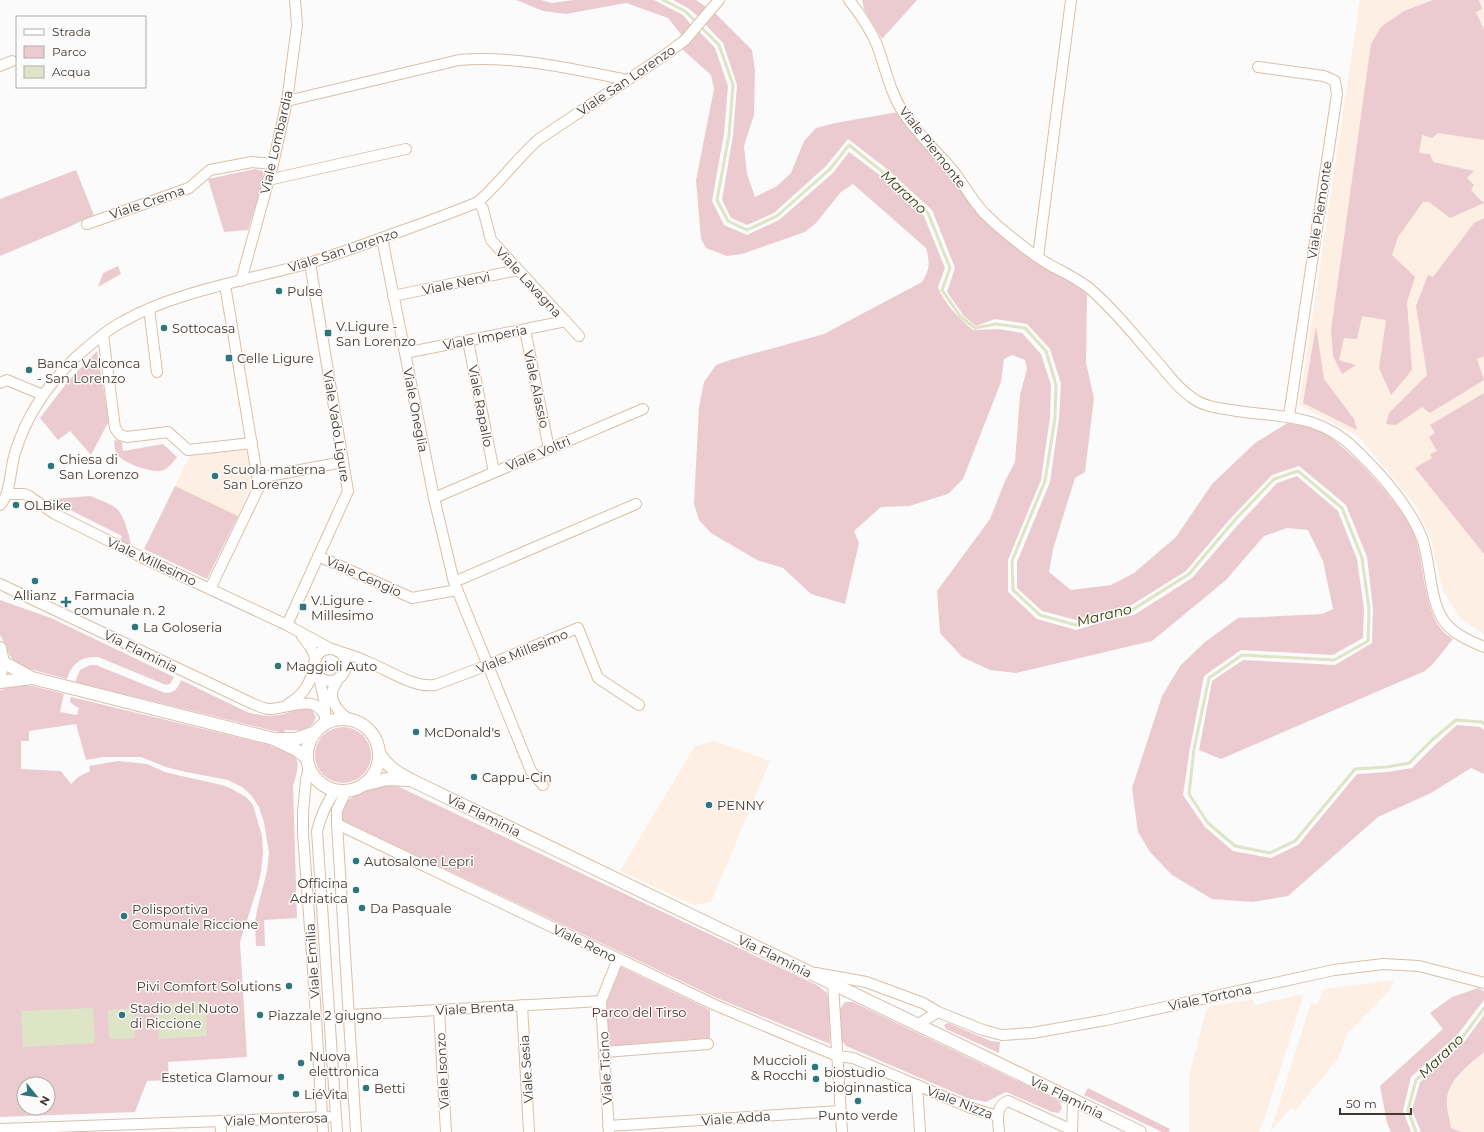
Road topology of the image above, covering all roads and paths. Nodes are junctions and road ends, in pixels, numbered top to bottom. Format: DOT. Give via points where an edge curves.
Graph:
graph roads {
  1 [pos="295,0"];
  2 [pos="719,0"];
  3 [pos="849,0"];
  4 [pos="859,0"];
  5 [pos="1071,0"];
  6 [pos="861,14"];
  7 [pos="12,61"];
  8 [pos="0,66"];
  9 [pos="1258,67"];
  10 [pos="627,80"];
  11 [pos="287,101"];
  12 [pos="406,149"];
  13 [pos="273,164"];
  14 [pos="268,180"];
  15 [pos="478,202"];
  16 [pos="87,224"];
  17 [pos="382,238"];
  18 [pos="1038,257"];
  19 [pos="310,263"];
  20 [pos="518,270"];
  21 [pos="241,281"];
  22 [pos="225,285"];
  23 [pos="393,296"];
  24 [pos="149,309"];
  25 [pos="566,321"];
  26 [pos="525,330"];
  27 [pos="103,335"];
  28 [pos="579,336"];
  29 [pos="468,341"];
  30 [pos="405,354"];
  31 [pos="157,372"];
  32 [pos="0,383"];
  33 [pos="43,396"];
  34 [pos="643,409"];
  35 [pos="1289,416"];
  36 [pos="252,443"];
  37 [pos="549,449"];
  38 [pos="343,462"];
  39 [pos="494,472"];
  40 [pos="258,478"];
  41 [pos="7,494"];
  42 [pos="434,498"];
  43 [pos="636,504"];
  44 [pos="0,505"];
  45 [pos="318,556"];
  46 [pos="0,584"];
  47 [pos="456,586"];
  48 [pos="210,589"];
  49 [pos="287,625"];
  50 [pos="298,631"];
  51 [pos="0,648"];
  52 [pos="1484,648"];
  53 [pos="334,650"];
  54 [pos="3,662"];
  55 [pos="369,662"];
  56 [pos="488,666"];
  57 [pos="316,667"];
  58 [pos="345,668"];
  59 [pos="0,675"];
  60 [pos="339,677"];
  61 [pos="32,678"];
  62 [pos="0,682"];
  63 [pos="639,705"];
  64 [pos="284,706"];
  65 [pos="350,720"];
  66 [pos="322,724"];
  67 [pos="274,739"];
  68 [pos="379,753"];
  69 [pos="308,762"];
  70 [pos="411,780"];
  71 [pos="363,785"];
  72 [pos="542,785"];
  73 [pos="341,791"];
  74 [pos="337,824"];
  75 [pos="618,959"];
  76 [pos="808,971"];
  77 [pos="1484,983"];
  78 [pos="833,984"];
  79 [pos="601,1001"];
  80 [pos="522,1005"];
  81 [pos="439,1010"];
  82 [pos="938,1012"];
  83 [pos="349,1015"];
  84 [pos="917,1025"];
  85 [pos="708,1044"];
  86 [pos="604,1052"];
  87 [pos="837,1056"];
  88 [pos="917,1085"];
  89 [pos="1073,1099"];
  90 [pos="840,1111"];
  91 [pos="336,1116"];
  92 [pos="998,1116"];
  93 [pos="322,1117"];
  94 [pos="220,1121"];
  95 [pos="140,1128"];
  96 [pos="0,1129"];
  97 [pos="61,1129"];
  98 [pos="608,1129"];
  99 [pos="1072,1131"];
  100 [pos="221,1132"];
  101 [pos="323,1132"];
  102 [pos="337,1132"];
  103 [pos="356,1132"];
  104 [pos="446,1132"];
  105 [pos="530,1132"];
  106 [pos="842,1132"];
  107 [pos="920,1132"];
  108 [pos="999,1132"];
  109 [pos="1140,1132"];
  1 -- 11 [label="street, Viale Lombardia" via="297,26"];
  2 -- 10 [label="street, Viale San Lorenzo" via="685,40"];
  3 -- 6 [label="street, Viale Piemonte"];
  4 -- 6 [label="street, Viale Piemonte"];
  5 -- 18 [label="street"];
  6 -- 18 [label="street, Viale Piemonte" via="876,42 902,110 984,212"];
  7 -- 8 [label="street"];
  9 -- 35 [label="street, Viale Piemonte" via="1324,76 1335,81 1337,94"];
  10 -- 11 [label="street" via="514,61 478,58 459,60"];
  10 -- 15 [label="street, Viale San Lorenzo" via="539,139"];
  11 -- 13 [label="street, Viale Lombardia"];
  12 -- 14 [label="street"];
  13 -- 14 [label="street, Viale Lombardia"];
  13 -- 16 [label="street, Viale Crema" via="252,162 210,170 189,188"];
  14 -- 21 [label="street, Viale Lombardia"];
  15 -- 17 [label="street, Viale San Lorenzo"];
  15 -- 20 [label="street, Viale Lavagna" via="483,209 491,240"];
  17 -- 19 [label="street, Viale San Lorenzo"];
  17 -- 23 [label="street, Viale Oneglia"];
  18 -- 35 [label="street, Viale Piemonte" via="1089,288 1178,386 1192,398 1220,409"];
  19 -- 21 [label="street, Viale San Lorenzo"];
  19 -- 38 [label="street, Viale Vado Ligure"];
  20 -- 23 [label="street, Viale Nervi"];
  20 -- 25 [label="street, Viale Lavagna"];
  21 -- 22 [label="street, Viale San Lorenzo"];
  22 -- 24 [label="street, Viale San Lorenzo"];
  22 -- 36 [label="street"];
  23 -- 30 [label="street, Viale Oneglia"];
  24 -- 27 [label="street, Viale San Lorenzo" via="121,322"];
  24 -- 31 [label="street"];
  25 -- 26 [label="street, Viale Imperia"];
  25 -- 28 [label="street, Viale Lavagna"];
  26 -- 29 [label="street, Viale Imperia"];
  26 -- 37 [label="street, Viale Alassio"];
  27 -- 33 [label="street, Viale San Lorenzo" via="57,377"];
  27 -- 36 [label="street" via="115,428 120,435 128,437 168,432 188,450"];
  29 -- 30 [label="street, Viale Imperia"];
  29 -- 39 [label="street, Viale Rapallo"];
  30 -- 42 [label="street, Viale Oneglia"];
  32 -- 33 [label="street" via="8,380"];
  33 -- 41 [label="street, Viale San Lorenzo" via="23,431 14,454"];
  34 -- 37 [label="street, Viale Voltri"];
  35 -- 52 [label="street, Viale Piemonte" via="1310,421 1340,436 1378,472 1406,509 1421,537 1438,609 1445,622 1455,632"];
  36 -- 40 [label="street"];
  37 -- 39 [label="street, Viale Voltri"];
  38 -- 40 [label="street"];
  38 -- 45 [label="street, Viale Vado Ligure" via="348,490"];
  39 -- 42 [label="street, Viale Voltri"];
  40 -- 48 [label="street" via="259,487"];
  41 -- 44 [label="street, Viale San Lorenzo"];
  41 -- 48 [label="street, Viale Millesimo" via="29,496 55,514"];
  42 -- 47 [label="street, Viale Oneglia"];
  43 -- 47 [label="street"];
  45 -- 47 [label="street, Viale Cengio" via="412,598"];
  45 -- 49 [label="street, Viale Vado Ligure"];
  46 -- 64 [label="street, Via Flaminia" via="249,702 271,709"];
  47 -- 56 [label="street, Viale Oneglia"];
  48 -- 49 [label="street, Viale Millesimo"];
  49 -- 50 [label="street, Viale Millesimo"];
  50 -- 53 [label="street, Viale Millesimo"];
  50 -- 57 [label="street, Viale Millesimo" via="311,648"];
  51 -- 54 [label="main road"];
  53 -- 55 [label="street, Viale Millesimo"];
  53 -- 57 [label="street" via="322,652"];
  53 -- 58 [label="street" via="344,658"];
  54 -- 59 [label="main road"];
  54 -- 61 [label="main road"];
  55 -- 56 [label="street, Viale Millesimo" via="427,686"];
  55 -- 58 [label="street" via="354,662"];
  56 -- 63 [label="street, Viale Millesimo" via="578,628 598,678"];
  56 -- 72 [label="street, Viale Oneglia" via="531,771"];
  57 -- 60 [label="street" via="326,680"];
  57 -- 64 [label="street, Via Flaminia" via="304,692"];
  57 -- 66 [label="street, Viale Millesimo" via="325,700"];
  58 -- 60 [label="street"];
  60 -- 65 [label="street" via="332,690 333,700"];
  61 -- 62 [label="main road"];
  61 -- 67 [label="main road"];
  64 -- 66 [label="street, Via Flaminia" via="312,704 318,707"];
  65 -- 66 [label="main road"];
  65 -- 68 [label="main road" via="359,723 370,732"];
  66 -- 67 [label="main road" via="296,739"];
  66 -- 69 [label="main road" via="308,748"];
  67 -- 69 [label="main road" via="295,749"];
  68 -- 70 [label="main road, Via Flaminia" via="393,770"];
  68 -- 71 [label="main road" via="375,771"];
  69 -- 73 [label="main road" via="313,775 320,782 327,788"];
  69 -- 93 [label="street, Viale Emilia" via="303,834"];
  70 -- 71 [label="main road, Via Flaminia" via="387,780"];
  70 -- 76 [label="main road, Via Flaminia"];
  71 -- 73 [label="main road"];
  73 -- 74 [label="street"];
  73 -- 91 [label="street, Viale Emilia" via="328,800 317,831"];
  74 -- 75 [label="street, Viale Reno"];
  74 -- 83 [label="street"];
  75 -- 79 [label="street, Viale Ticino"];
  75 -- 87 [label="street, Viale Reno" via="715,1005"];
  76 -- 78 [label="main road, Via Flaminia"];
  76 -- 82 [label="street, Viale Tortona" via="866,982 923,1003"];
  77 -- 82 [label="street, Viale Tortona" via="1418,966 1383,964 1334,970 1106,1020 1032,1033 1002,1035"];
  78 -- 84 [label="main road, Via Flaminia"];
  78 -- 87 [label="street"];
  79 -- 80 [label="street, Viale Brenta"];
  79 -- 86 [label="street, Viale Ticino"];
  80 -- 81 [label="street, Viale Brenta"];
  80 -- 105 [label="street, Viale Sesia"];
  81 -- 83 [label="street, Viale Brenta"];
  81 -- 104 [label="street, Viale Isonzo"];
  82 -- 84 [label="street"];
  83 -- 103 [label="street"];
  84 -- 89 [label="main road, Via Flaminia"];
  85 -- 86 [label="street"];
  86 -- 98 [label="street, Viale Ticino"];
  87 -- 88 [label="street, Viale Nizza" via="853,1058"];
  87 -- 90 [label="street"];
  88 -- 92 [label="street, Viale Nizza" via="971,1108"];
  88 -- 107 [label="street"];
  89 -- 99 [label="street"];
  89 -- 109 [label="main road, Via Flaminia"];
  90 -- 98 [label="street, Viale Adda"];
  90 -- 106 [label="street"];
  91 -- 93 [label="street, Viale Monterosa"];
  91 -- 102 [label="street, Viale Emilia"];
  92 -- 99 [label="street, Viale Nizza" via="1002,1103 1008,1101"];
  92 -- 108 [label="street"];
  93 -- 94 [label="street, Viale Monterosa"];
  93 -- 101 [label="street, Viale Emilia"];
  94 -- 95 [label="street, Viale Monterosa"];
  94 -- 100 [label="street"];
  95 -- 97 [label="street, Viale Monterosa"];
  96 -- 97 [label="street, Viale Monterosa"];
}
